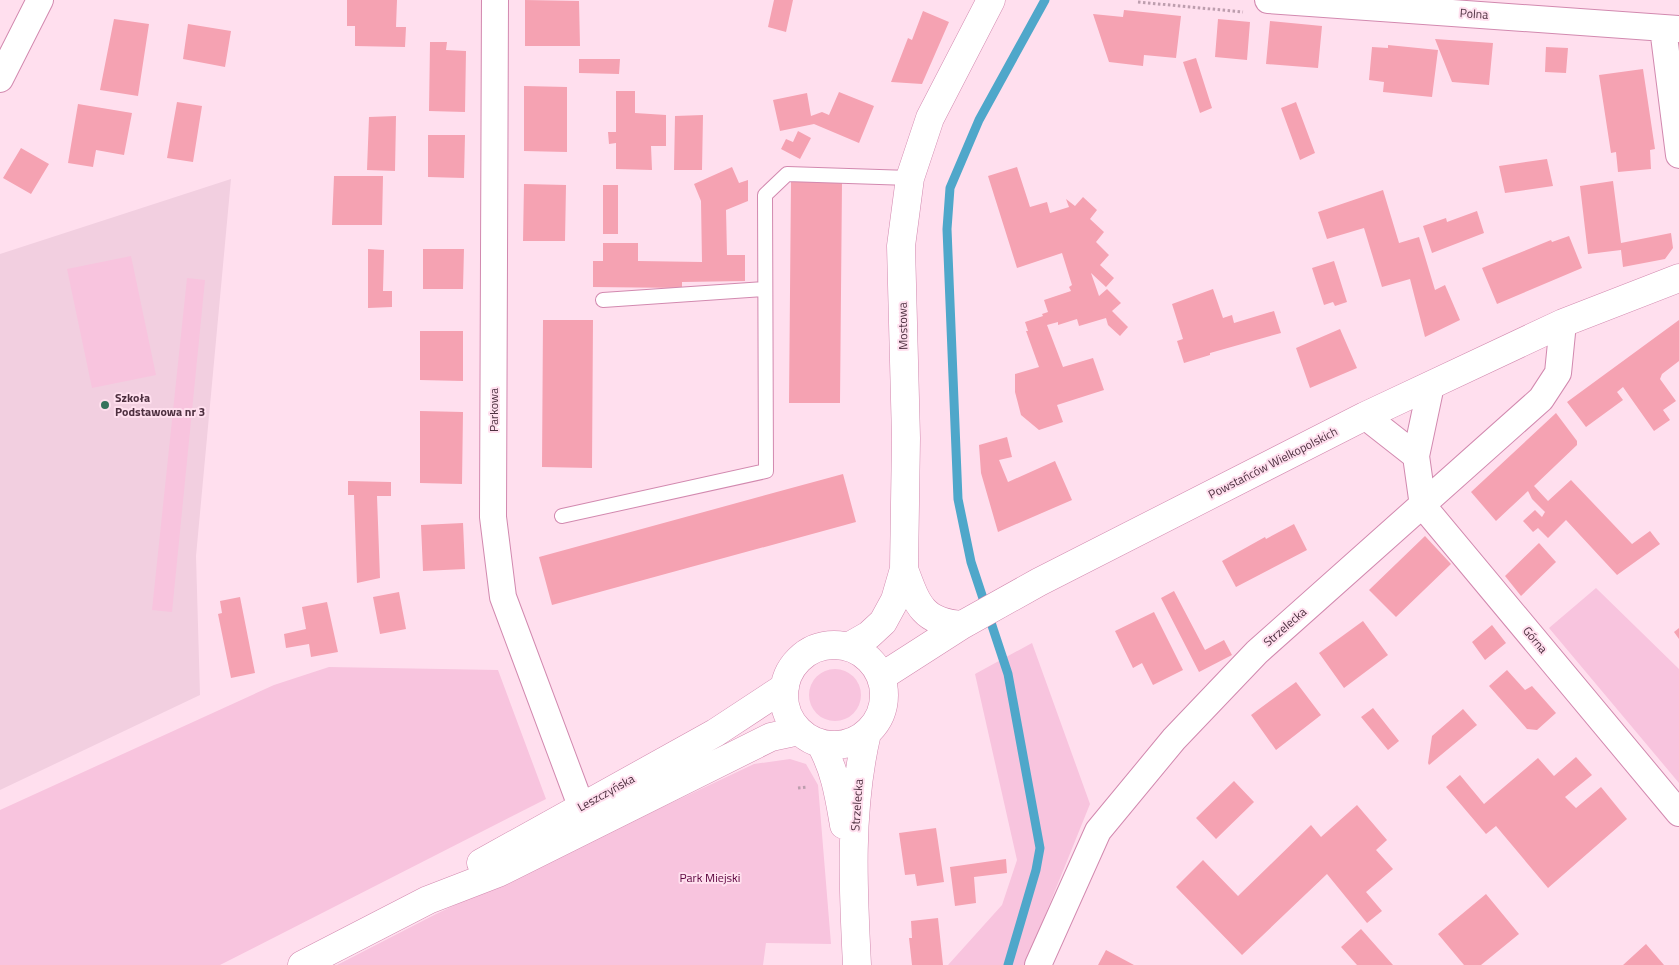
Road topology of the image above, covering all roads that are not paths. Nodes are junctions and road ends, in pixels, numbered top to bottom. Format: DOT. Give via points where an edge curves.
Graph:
graph roads {
  1 [pos="40,0"];
  2 [pos="495,0"];
  3 [pos="990,0"];
  4 [pos="1268,0"];
  5 [pos="1671,28"];
  6 [pos="0,79"];
  7 [pos="1679,155"];
  8 [pos="910,178"];
  9 [pos="1679,278"];
  10 [pos="765,288"];
  11 [pos="604,300"];
  12 [pos="1563,323"];
  13 [pos="1431,385"];
  14 [pos="1364,416"];
  15 [pos="1416,456"];
  16 [pos="1423,506"];
  17 [pos="562,516"];
  18 [pos="904,569"];
  19 [pos="962,625"];
  20 [pos="848,647"];
  21 [pos="881,677"];
  22 [pos="785,687"];
  23 [pos="867,733"];
  24 [pos="810,737"];
  25 [pos="581,806"];
  26 [pos="1679,813"];
  27 [pos="853,878"];
  28 [pos="428,900"];
  29 [pos="302,965"];
  30 [pos="857,965"];
  31 [pos="1038,965"];
  1 -- 6 [label="street"];
  2 -- 25 [label="street, Parkowa" via="493,517 497,561 503,597"];
  3 -- 8 [label="street, Mostowa" via="930,118"];
  4 -- 5 [label="street, Polna"];
  5 -- 7 [label="street"];
  8 -- 10 [label="lane" via="787,174 765,195"];
  8 -- 18 [label="street, Mostowa" via="901,246 906,438"];
  9 -- 12 [label="street, Powstańców Wielkopolskich"];
  10 -- 11 [label="lane"];
  10 -- 17 [label="lane" via="766,471"];
  12 -- 13 [label="street, Powstańców Wielkopolskich"];
  12 -- 16 [label="street, Strzelecka" via="1558,373 1541,399"];
  13 -- 14 [label="street, Powstańców Wielkopolskich"];
  13 -- 15 [label="street"];
  14 -- 15 [label="street"];
  14 -- 19 [label="street, Powstańców Wielkopolskich" via="1039,582"];
  15 -- 16 [label="street"];
  16 -- 26 [label="street, Górna"];
  16 -- 31 [label="street, Strzelecka" via="1258,652 1174,738 1098,831"];
  18 -- 19 [label="street" via="922,610 933,620"];
  18 -- 20 [label="street, Mostowa" via="896,600 883,622"];
  19 -- 21 [label="street, Powstańców Wielkopolskich"];
  20 -- 21 [label="street" via="862,653"];
  20 -- 22 [label="street" via="831,645 815,649 790,671"];
  21 -- 23 [label="street" via="883,707"];
  22 -- 24 [label="street" via="785,703 790,718"];
  22 -- 25 [label="street, Leszczyńska" via="715,734"];
  23 -- 24 [label="street" via="845,744"];
  23 -- 27 [label="street, Strzelecka" via="857,785"];
  24 -- 27 [label="street, Strzelecka" via="830,760"];
  24 -- 28 [label="street, Leszczyńska" via="771,736 498,873"];
  25 -- 28 [label="street, Leszczyńska" via="487,859"];
  27 -- 30 [label="street, Strzelecka"];
  28 -- 29 [label="street, Leszczyńska"];
}
